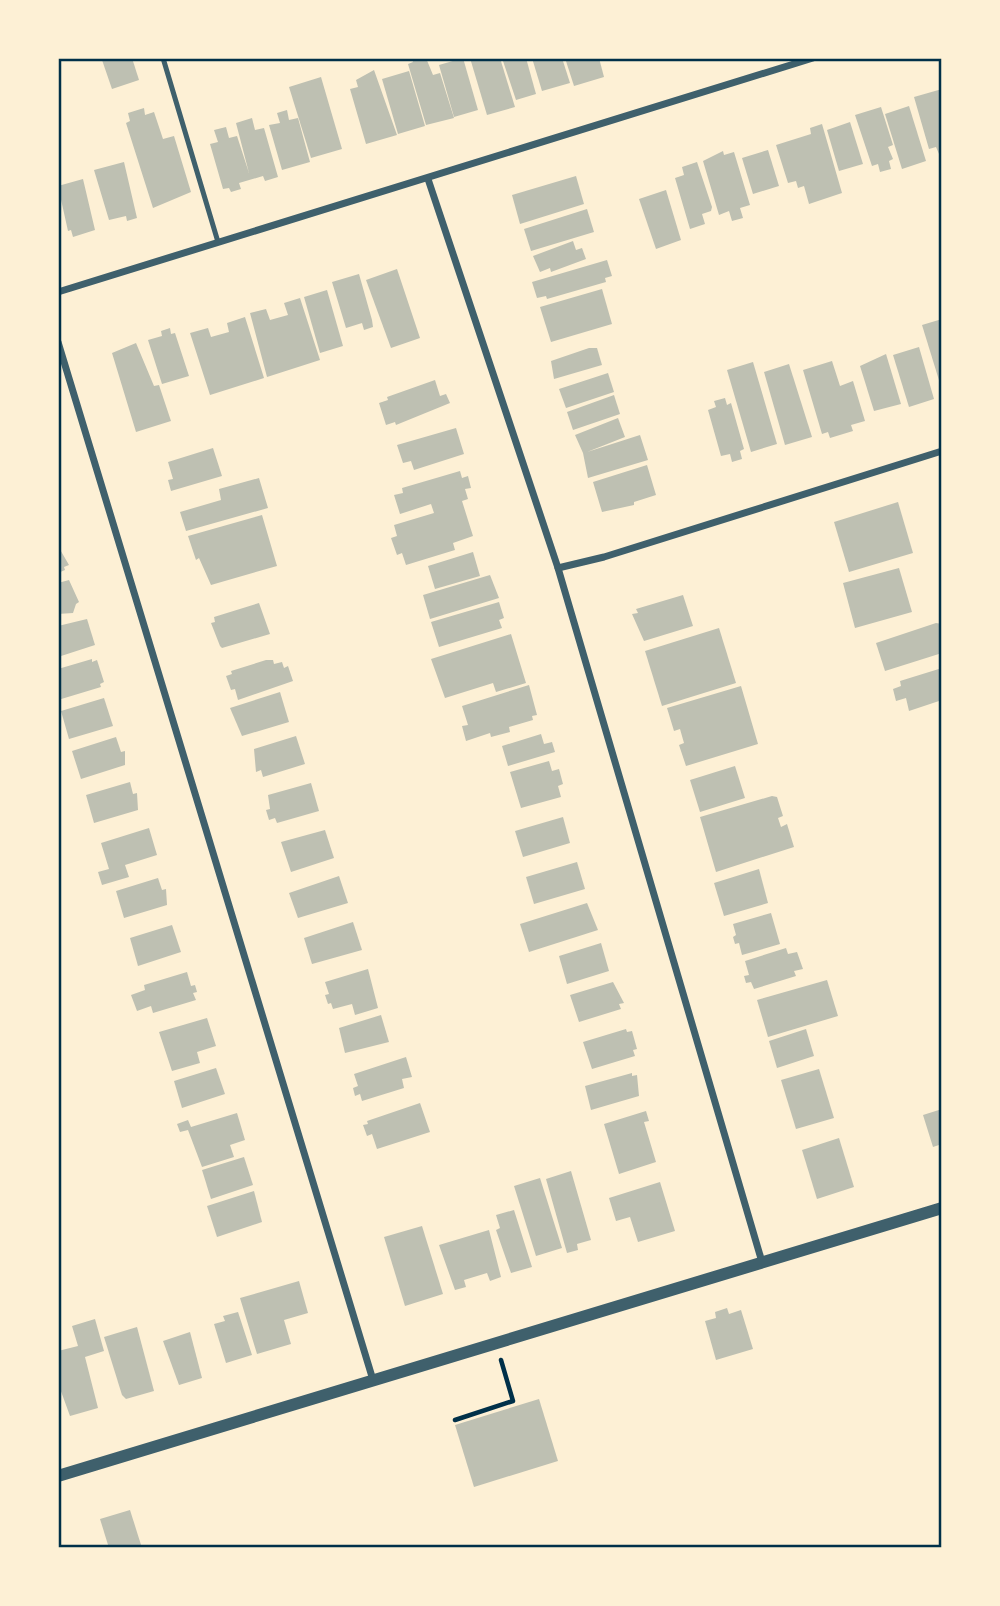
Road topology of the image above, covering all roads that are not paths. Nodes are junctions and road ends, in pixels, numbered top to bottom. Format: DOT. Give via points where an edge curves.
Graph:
graph roads {
  1 [pos="163,58"];
  2 [pos="813,58"];
  3 [pos="428,179"];
  4 [pos="218,242"];
  5 [pos="58,292"];
  6 [pos="58,342"];
  7 [pos="942,451"];
  8 [pos="558,568"];
  9 [pos="942,1208"];
  10 [pos="762,1262"];
  11 [pos="373,1380"];
  12 [pos="58,1476"];
  1 -- 4 [label="lane"];
  2 -- 3 [label="street"];
  3 -- 4 [label="street"];
  3 -- 8 [label="street"];
  4 -- 5 [label="street"];
  6 -- 11 [label="street"];
  7 -- 8 [label="street"];
  8 -- 10 [label="street"];
  9 -- 10 [label="street"];
  10 -- 11 [label="street"];
  11 -- 12 [label="street"];
}
